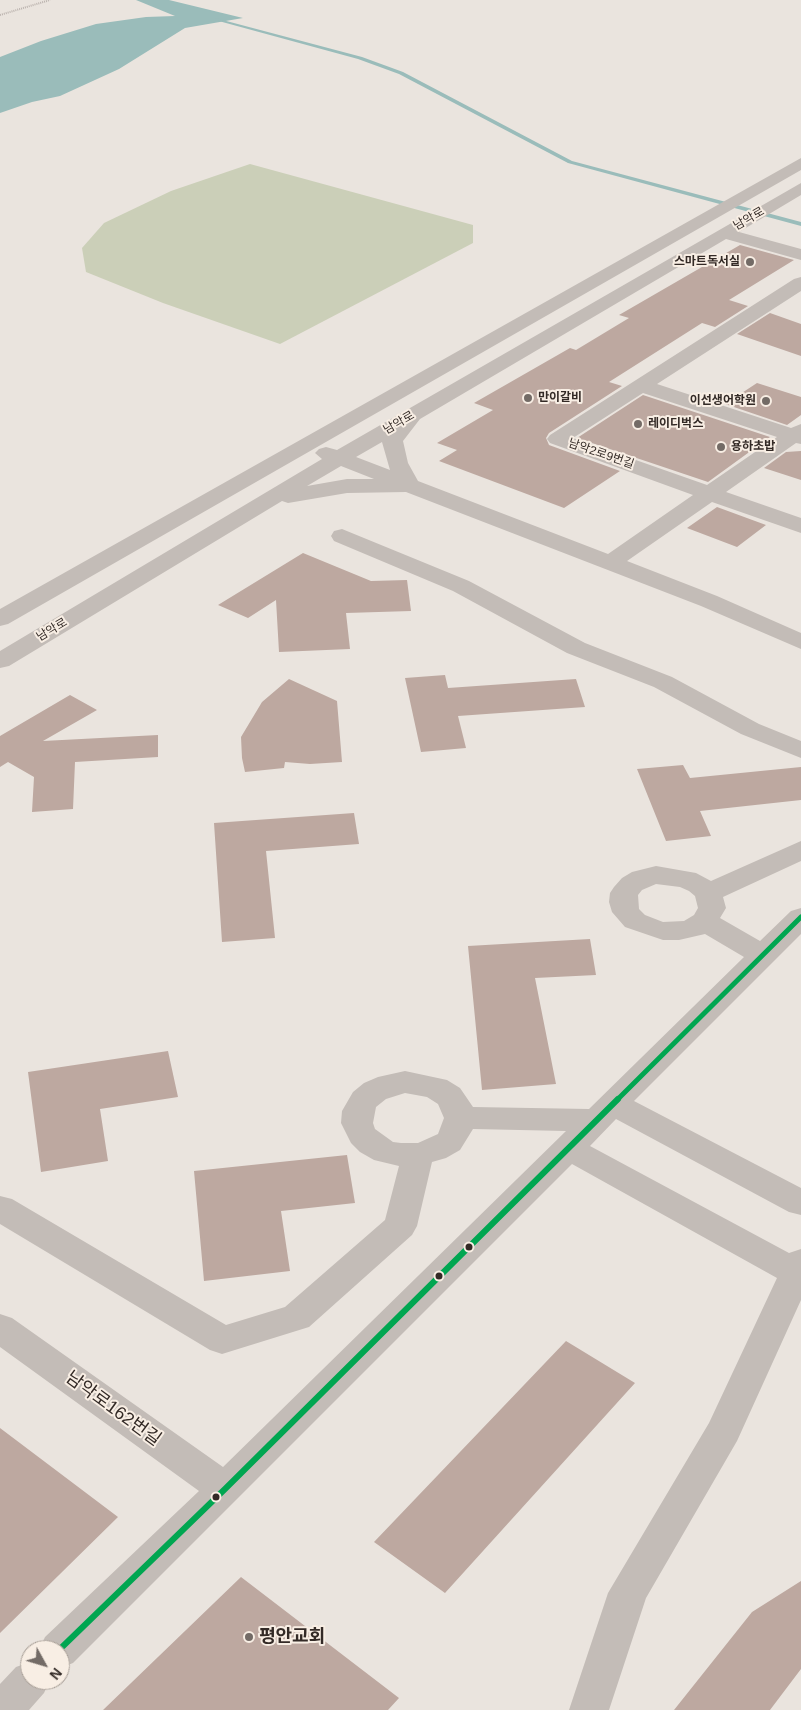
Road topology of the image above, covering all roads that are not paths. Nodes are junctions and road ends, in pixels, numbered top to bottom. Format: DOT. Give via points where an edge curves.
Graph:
graph roads {
  1 [pos="801,163"];
  2 [pos="797,190"];
  3 [pos="729,230"];
  4 [pos="801,255"];
  5 [pos="801,283"];
  6 [pos="639,385"];
  7 [pos="415,414"];
  8 [pos="798,434"];
  9 [pos="304,445"];
  10 [pos="339,458"];
  11 [pos="409,485"];
  12 [pos="710,493"];
  13 [pos="272,498"];
  14 [pos="801,526"];
  15 [pos="342,536"];
  16 [pos="611,562"];
  17 [pos="0,619"];
  18 [pos="801,642"];
  19 [pos="0,661"];
  20 [pos="801,750"];
  21 [pos="801,849"];
  22 [pos="708,893"];
  23 [pos="801,917"];
  24 [pos="704,922"];
  25 [pos="763,955"];
  26 [pos="605,1112"];
  27 [pos="460,1118"];
  28 [pos="568,1148"];
  29 [pos="418,1155"];
  30 [pos="801,1203"];
  31 [pos="0,1208"];
  32 [pos="798,1267"];
  33 [pos="0,1328"];
  34 [pos="225,1489"];
  35 [pos="69,1640"];
  36 [pos="21,1690"];
  37 [pos="3,1710"];
  38 [pos="589,1710"];
  1 -- 9 [label="street, 남악로"];
  2 -- 3 [label="street, 남악로"];
  3 -- 4 [label="street"];
  3 -- 7 [label="street, 남악로"];
  5 -- 6 [label="street, 남악2로9번길"];
  6 -- 8 [label="street"];
  6 -- 12 [label="street, 남악2로9번길" via="556,439"];
  7 -- 10 [label="street, 남악로"];
  7 -- 11 [label="street" via="392,440 397,463"];
  8 -- 12 [label="street"];
  9 -- 10 [label="street"];
  9 -- 17 [label="street, 남악로"];
  10 -- 11 [label="street"];
  10 -- 13 [label="street, 남악로"];
  11 -- 13 [label="street" via="347,486"];
  11 -- 16 [label="street"];
  12 -- 14 [label="street, 남악2로9번길"];
  12 -- 16 [label="street"];
  13 -- 19 [label="street, 남악로"];
  15 -- 20 [label="street" via="461,586 576,648 663,682 750,729"];
  16 -- 18 [label="street"];
  21 -- 22 [label="street"];
  22 -- 24 [label="street" via="712,908"];
  22 -- 24 [label="street" via="686,879 656,875 642,878 624,893 626,912 648,927 679,931"];
  23 -- 25 [label="street"];
  24 -- 25 [label="street"];
  25 -- 26 [label="street"];
  26 -- 27 [label="street"];
  26 -- 28 [label="street"];
  26 -- 30 [label="street"];
  27 -- 29 [label="street" via="457,1131 449,1142"];
  27 -- 29 [label="street" via="457,1106 449,1096 422,1084 405,1082 389,1085 364,1100 358,1111 357,1123 371,1144 385,1152"];
  28 -- 32 [label="street"];
  28 -- 34 [label="street"];
  29 -- 31 [label="street" via="400,1226 297,1317 222,1340"];
  32 -- 38 [label="street" via="724,1430 628,1593"];
  33 -- 34 [label="street, 남악로162번길"];
  34 -- 35 [label="street"];
  36 -- 37 [label="street"];
}
